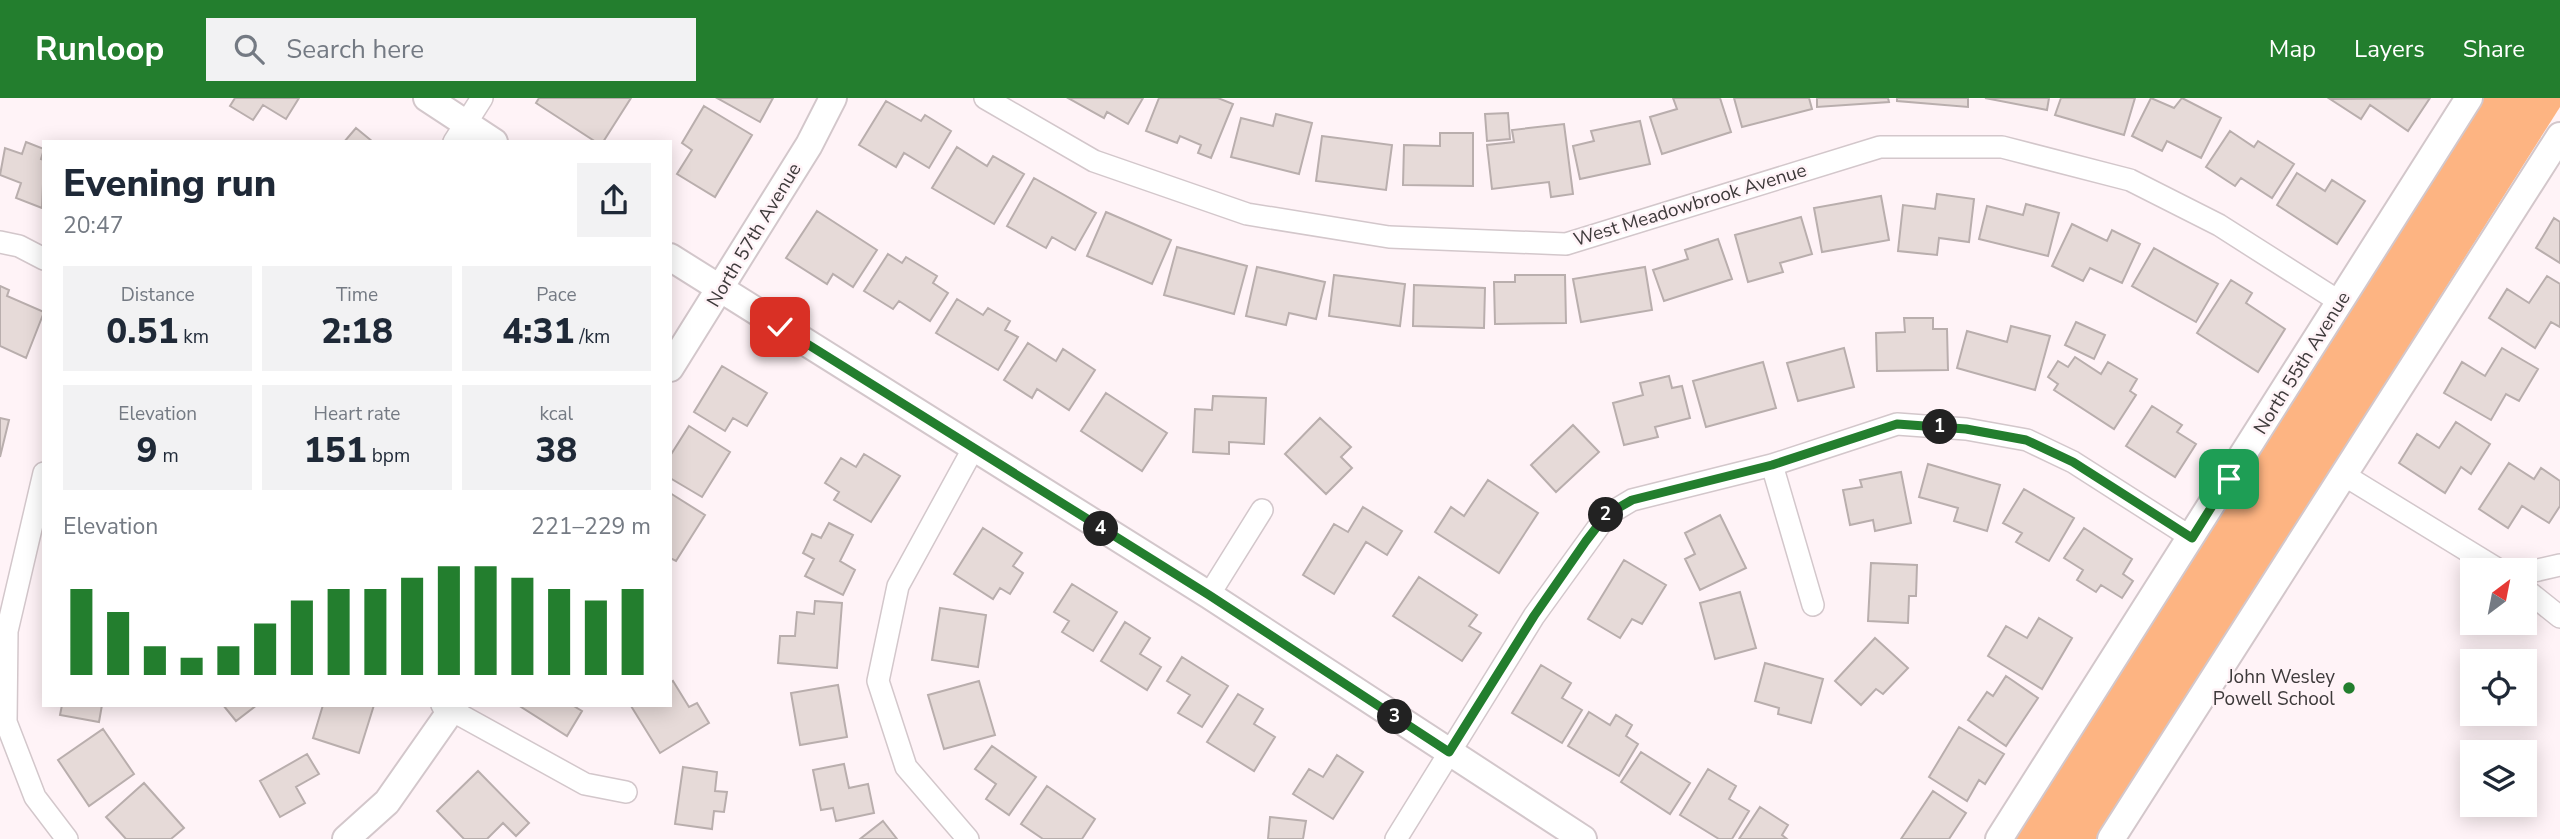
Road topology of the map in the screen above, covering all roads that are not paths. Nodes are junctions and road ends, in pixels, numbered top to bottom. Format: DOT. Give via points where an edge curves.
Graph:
graph roads {
  1 [pos="427,98"];
  2 [pos="482,98"];
  3 [pos="832,98"];
  4 [pos="985,98"];
  5 [pos="2469,98"];
  6 [pos="460,133"];
  7 [pos="2560,136"];
  8 [pos="486,140"];
  9 [pos="0,242"];
  10 [pos="42,258"];
  11 [pos="672,258"];
  12 [pos="721,290"];
  13 [pos="2340,302"];
  14 [pos="672,365"];
  15 [pos="973,449"];
  16 [pos="1772,465"];
  17 [pos="2344,475"];
  18 [pos="42,481"];
  19 [pos="1262,510"];
  20 [pos="2192,538"];
  21 [pos="2479,558"];
  22 [pos="2560,565"];
  23 [pos="2538,570"];
  24 [pos="1209,595"];
  25 [pos="2538,599"];
  26 [pos="1813,605"];
  27 [pos="2560,617"];
  28 [pos="449,708"];
  29 [pos="1449,752"];
  30 [pos="626,792"];
  31 [pos="67,839"];
  32 [pos="346,839"];
  33 [pos="968,839"];
  34 [pos="1396,839"];
  35 [pos="1583,839"];
  36 [pos="1998,839"];
  37 [pos="2111,839"];
  1 -- 6 [label="street"];
  2 -- 6 [label="street"];
  3 -- 12 [label="street, North 57th Avenue" via="809,145"];
  4 -- 13 [label="street, West Meadowbrook Avenue" via="1094,161 1247,214 1389,237 1566,244 1880,147 2002,147 2130,180 2219,225"];
  5 -- 13 [label="street, North 55th Avenue"];
  6 -- 8 [label="street"];
  7 -- 17 [label="street"];
  9 -- 10 [label="street"];
  11 -- 12 [label="street"];
  12 -- 14 [label="street, North 57th Avenue"];
  12 -- 15 [label="street"];
  13 -- 20 [label="street, North 55th Avenue"];
  15 -- 24 [label="street"];
  15 -- 33 [label="street" via="898,586 878,681 906,767"];
  16 -- 20 [label="street" via="1897,424 1978,431 2026,440 2073,462"];
  16 -- 26 [label="street"];
  16 -- 29 [label="street" via="1632,500 1606,515 1534,616"];
  17 -- 21 [label="street"];
  17 -- 37 [label="street"];
  18 -- 31 [label="street" via="6,631 6,722 35,797"];
  19 -- 24 [label="street"];
  20 -- 36 [label="street, North 55th Avenue"];
  22 -- 23 [label="street"];
  24 -- 29 [label="street"];
  25 -- 27 [label="street"];
  28 -- 30 [label="street" via="585,784"];
  28 -- 32 [label="street" via="387,802"];
  29 -- 34 [label="street"];
  29 -- 35 [label="street"];
}
